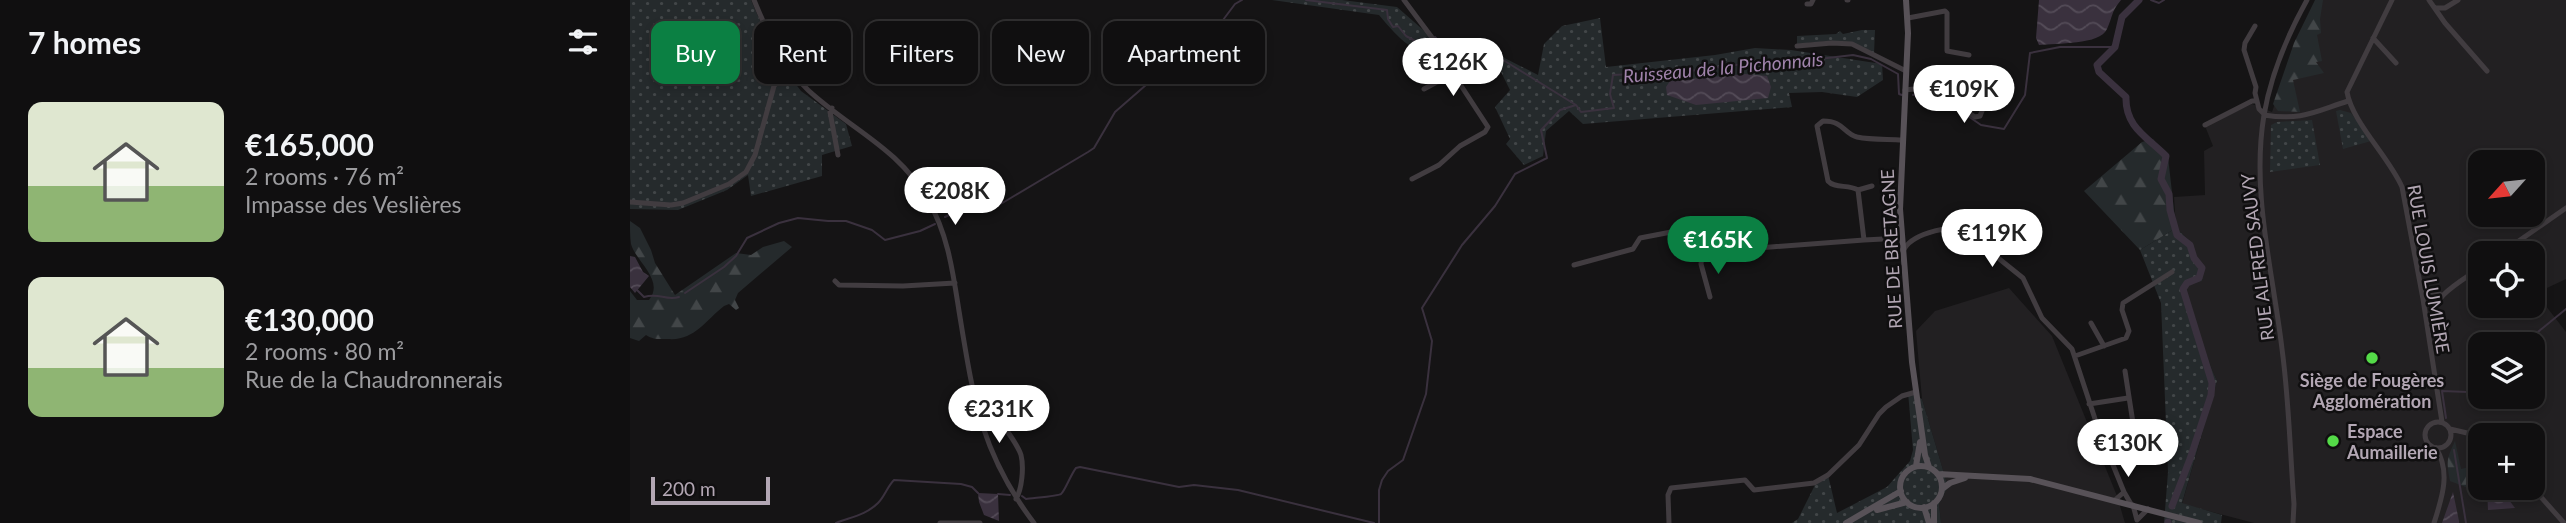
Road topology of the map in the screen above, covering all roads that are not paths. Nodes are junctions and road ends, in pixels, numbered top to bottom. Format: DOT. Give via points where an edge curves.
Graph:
graph roads {
  1 [pos="754,0"];
  2 [pos="1404,0"];
  3 [pos="1813,0"];
  4 [pos="1906,0"];
  5 [pos="2306,0"];
  6 [pos="2392,0"];
  7 [pos="2429,0"];
  8 [pos="2458,0"];
  9 [pos="1807,4"];
  10 [pos="2436,8"];
  11 [pos="1908,18"];
  12 [pos="763,21"];
  13 [pos="2255,26"];
  14 [pos="2373,38"];
  15 [pos="1797,46"];
  16 [pos="1969,55"];
  17 [pos="2396,63"];
  18 [pos="1906,71"];
  19 [pos="2487,71"];
  20 [pos="1456,79"];
  21 [pos="776,84"];
  22 [pos="803,84"];
  23 [pos="1992,88"];
  24 [pos="1424,89"];
  25 [pos="1905,90"];
  26 [pos="2256,101"];
  27 [pos="2348,101"];
  28 [pos="832,108"];
  29 [pos="2264,114"];
  30 [pos="2205,125"];
  31 [pos="1902,140"];
  32 [pos="838,155"];
  33 [pos="1412,179"];
  34 [pos="1872,186"];
  35 [pos="1857,190"];
  36 [pos="630,202"];
  37 [pos="2566,208"];
  38 [pos="1902,238"];
  39 [pos="1864,240"];
  40 [pos="2519,241"];
  41 [pos="1902,252"];
  42 [pos="1702,256"];
  43 [pos="1574,265"];
  44 [pos="2172,272"];
  45 [pos="2468,276"];
  46 [pos="835,281"];
  47 [pos="2420,282"];
  48 [pos="955,283"];
  49 [pos="2441,295"];
  50 [pos="1710,297"];
  51 [pos="2423,300"];
  52 [pos="2435,303"];
  53 [pos="2091,323"];
  54 [pos="2428,326"];
  55 [pos="2104,346"];
  56 [pos="2076,356"];
  57 [pos="2125,371"];
  58 [pos="1916,393"];
  59 [pos="973,394"];
  60 [pos="2128,398"];
  61 [pos="2437,400"];
  62 [pos="2090,404"];
  63 [pos="1919,412"];
  64 [pos="2433,422"];
  65 [pos="2442,422"];
  66 [pos="2133,423"];
  67 [pos="2451,429"];
  68 [pos="2464,433"];
  69 [pos="2468,434"];
  70 [pos="2451,438"];
  71 [pos="2446,446"];
  72 [pos="2436,448"];
  73 [pos="1916,466"];
  74 [pos="2443,466"];
  75 [pos="1929,467"];
  76 [pos="1938,474"];
  77 [pos="1971,476"];
  78 [pos="1942,489"];
  79 [pos="1901,491"];
  80 [pos="2124,492"];
  81 [pos="1016,499"];
  82 [pos="2115,500"];
  83 [pos="2543,500"];
  84 [pos="1907,502"];
  85 [pos="1934,503"];
  86 [pos="2132,505"];
  87 [pos="1924,507"];
  88 [pos="2148,509"];
  89 [pos="1865,513"];
  90 [pos="2137,522"];
  91 [pos="2292,522"];
  92 [pos="940,523"];
  93 [pos="979,523"];
  94 [pos="1034,523"];
  95 [pos="1669,523"];
  96 [pos="1846,523"];
  97 [pos="1932,523"];
  98 [pos="2199,523"];
  99 [pos="2434,523"];
  100 [pos="2564,523"];
  1 -- 12 [label="street"];
  2 -- 20 [label="street" via="1451,62"];
  3 -- 9 [label="street"];
  4 -- 11 [label="main road, RUE DE BRETAGNE"];
  5 -- 29 [label="street, RUE ALFRED SAUVY" via="2279,60"];
  6 -- 14 [label="street"];
  7 -- 10 [label="street"];
  8 -- 10 [label="street"];
  10 -- 19 [label="street"];
  11 -- 16 [label="street" via="1945,11 1947,51"];
  11 -- 18 [label="main road, RUE DE BRETAGNE"];
  13 -- 26 [label="street" via="2244,51"];
  14 -- 17 [label="street"];
  14 -- 27 [label="street" via="2348,87"];
  15 -- 18 [label="street" via="1852,44"];
  18 -- 25 [label="main road, RUE DE BRETAGNE"];
  20 -- 24 [label="street"];
  20 -- 33 [label="street" via="1487,129"];
  21 -- 36 [label="street" via="746,172 683,203"];
  22 -- 28 [label="street"];
  23 -- 25 [label="street" via="1980,116 1975,117 1931,87"];
  25 -- 31 [label="main road, RUE DE BRETAGNE"];
  26 -- 29 [label="street"];
  26 -- 30 [label="street"];
  27 -- 29 [label="street" via="2305,117"];
  27 -- 47 [label="street, RUE LOUIS LUMIÈRE" via="2397,174"];
  28 -- 32 [label="street"];
  28 -- 48 [label="street" via="888,150 912,176 939,221"];
  29 -- 91 [label="street, RUE ALFRED SAUVY" via="2261,193 2283,351"];
  31 -- 35 [label="street" via="1855,136 1839,123 1820,122 1817,131 1828,181"];
  31 -- 38 [label="main road, RUE DE BRETAGNE"];
  34 -- 35 [label="street"];
  35 -- 39 [label="street"];
  37 -- 40 [label="street"];
  38 -- 39 [label="street"];
  38 -- 41 [label="main road, RUE DE BRETAGNE"];
  39 -- 42 [label="street" via="1740,247"];
  41 -- 56 [label="street" via="1912,239 1962,229 2023,278 2042,318"];
  41 -- 58 [label="main road, RUE DE BRETAGNE"];
  42 -- 43 [label="street" via="1687,229 1640,238 1633,249"];
  42 -- 50 [label="street"];
  44 -- 55 [label="street" via="2123,303 2128,336"];
  45 -- 49 [label="street"];
  46 -- 48 [label="street" via="862,286"];
  47 -- 49 [label="street"];
  47 -- 51 [label="street, RUE LOUIS LUMIÈRE"];
  48 -- 59 [label="street"];
  49 -- 51 [label="street"];
  49 -- 52 [label="street"];
  51 -- 52 [label="street"];
  51 -- 54 [label="street, RUE LOUIS LUMIÈRE"];
  52 -- 54 [label="street"];
  53 -- 55 [label="street"];
  54 -- 61 [label="street, RUE LOUIS LUMIÈRE"];
  55 -- 56 [label="street"];
  56 -- 62 [label="street"];
  57 -- 60 [label="street"];
  58 -- 63 [label="main road, RUE DE BRETAGNE"];
  58 -- 95 [label="street" via="1886,407 1859,445 1814,483 1754,490 1745,480 1671,488"];
  59 -- 81 [label="street" via="991,453"];
  59 -- 81 [label="street" via="988,406 1021,455"];
  60 -- 62 [label="street"];
  60 -- 66 [label="street"];
  61 -- 64 [label="street, RUE LOUIS LUMIÈRE"];
  61 -- 65 [label="street, RUE LOUIS LUMIÈRE"];
  62 -- 80 [label="street"];
  63 -- 73 [label="main road, RUE DE BRETAGNE"];
  63 -- 75 [label="main road, RUE DE BRETAGNE"];
  64 -- 65 [label="street"];
  64 -- 72 [label="street" via="2425,436"];
  65 -- 67 [label="street"];
  67 -- 68 [label="street"];
  67 -- 70 [label="street"];
  68 -- 69 [label="street"];
  68 -- 70 [label="street"];
  70 -- 71 [label="street"];
  71 -- 72 [label="street"];
  71 -- 74 [label="street"];
  72 -- 74 [label="street"];
  73 -- 75 [label="main road"];
  73 -- 79 [label="main road" via="1905,472"];
  74 -- 99 [label="street" via="2444,489"];
  75 -- 76 [label="main road"];
  76 -- 77 [label="main road"];
  76 -- 78 [label="main road"];
  77 -- 78 [label="main road"];
  77 -- 82 [label="main road" via="2030,479"];
  78 -- 85 [label="main road"];
  79 -- 84 [label="main road"];
  79 -- 89 [label="main road"];
  80 -- 82 [label="street"];
  80 -- 86 [label="street"];
  81 -- 94 [label="street"];
  82 -- 86 [label="main road"];
  83 -- 100 [label="street"];
  84 -- 87 [label="main road"];
  84 -- 89 [label="main road"];
  85 -- 87 [label="main road"];
  85 -- 97 [label="main road"];
  86 -- 88 [label="main road"];
  86 -- 90 [label="street"];
  87 -- 97 [label="main road"];
  88 -- 90 [label="street"];
  88 -- 98 [label="main road"];
  89 -- 96 [label="main road"];
  92 -- 93 [label="street"];
}
